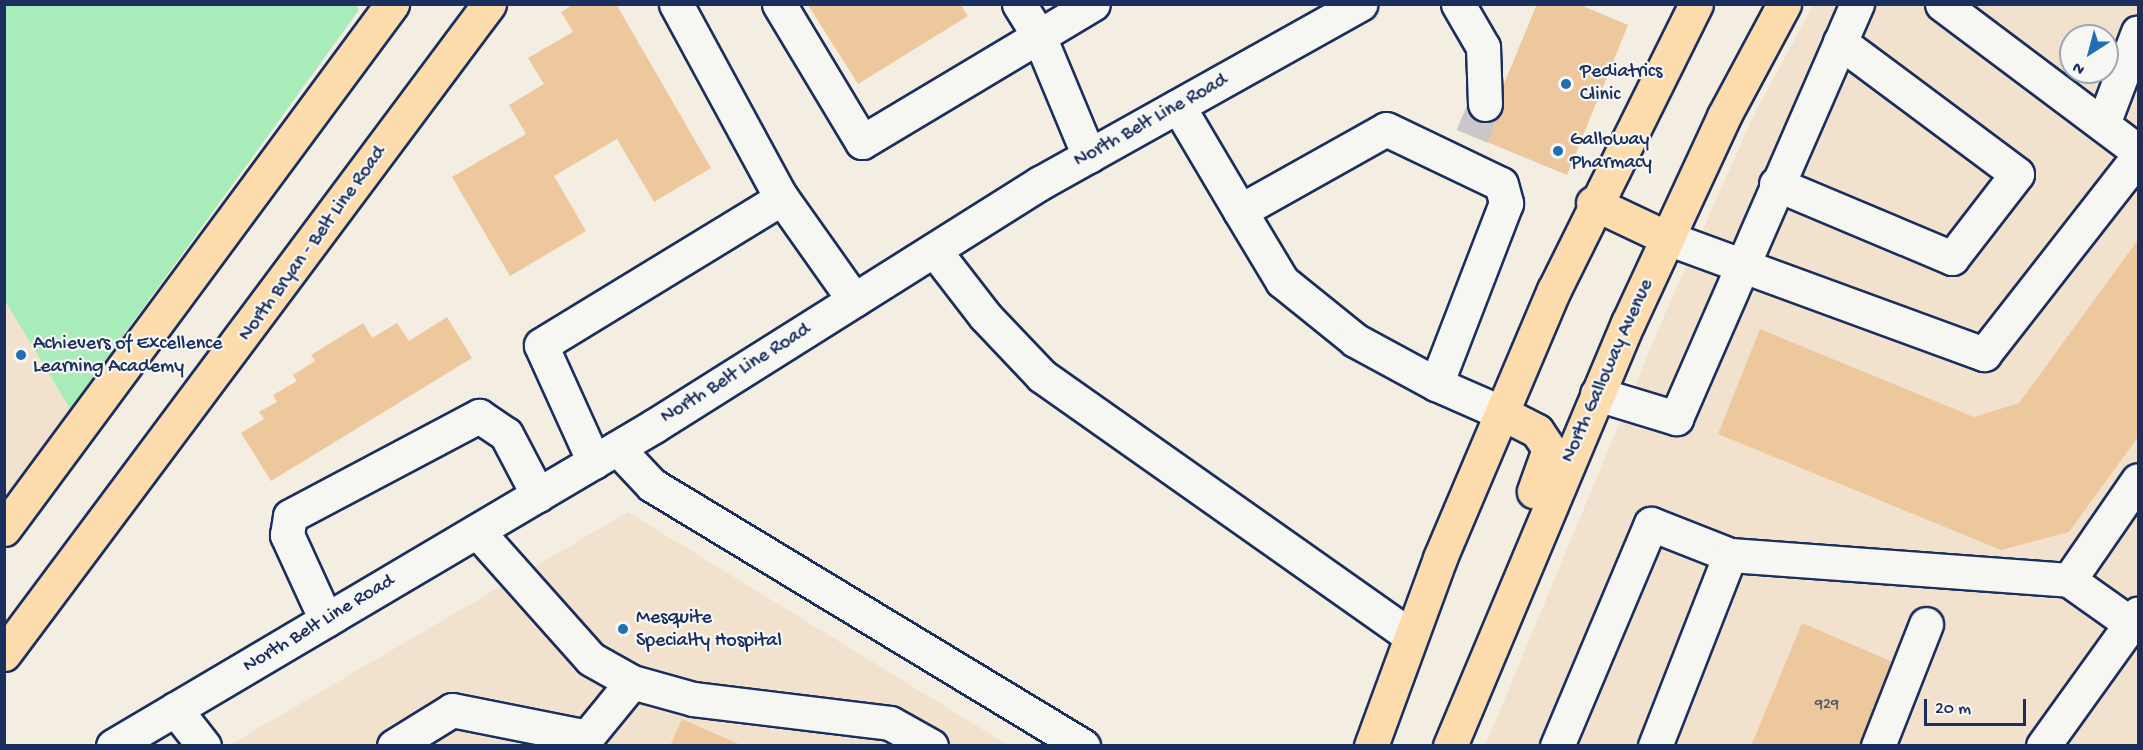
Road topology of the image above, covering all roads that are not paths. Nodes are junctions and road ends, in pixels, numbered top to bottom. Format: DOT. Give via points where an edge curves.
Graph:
graph roads {
  1 [pos="392,4"];
  2 [pos="489,4"];
  3 [pos="676,4"];
  4 [pos="779,4"];
  5 [pos="1019,4"];
  6 [pos="1093,4"];
  7 [pos="1458,4"];
  8 [pos="1696,4"];
  9 [pos="1785,4"];
  10 [pos="1857,4"];
  11 [pos="1942,4"];
  12 [pos="1356,5"];
  13 [pos="2139,32"];
  14 [pos="1039,36"];
  15 [pos="1840,42"];
  16 [pos="1485,104"];
  17 [pos="1178,106"];
  18 [pos="2103,124"];
  19 [pos="2139,151"];
  20 [pos="1089,156"];
  21 [pos="2139,157"];
  22 [pos="1776,184"];
  23 [pos="782,198"];
  24 [pos="1593,202"];
  25 [pos="1240,211"];
  26 [pos="1667,238"];
  27 [pos="934,250"];
  28 [pos="1739,265"];
  29 [pos="854,300"];
  30 [pos="1436,384"];
  31 [pos="1597,394"];
  32 [pos="1502,413"];
  33 [pos="605,455"];
  34 [pos="2139,480"];
  35 [pos="538,495"];
  36 [pos="4,529"];
  37 [pos="477,531"];
  38 [pos="1730,555"];
  39 [pos="2069,580"];
  40 [pos="1514,590"];
  41 [pos="2135,619"];
  42 [pos="326,620"];
  43 [pos="1926,624"];
  44 [pos="1411,636"];
  45 [pos="4,654"];
  46 [pos="632,682"];
  47 [pos="175,709"];
  48 [pos="113,746"];
  49 [pos="204,746"];
  50 [pos="394,746"];
  51 [pos="930,746"];
  52 [pos="1083,746"];
  53 [pos="1371,746"];
  54 [pos="1450,746"];
  55 [pos="1557,746"];
  56 [pos="1655,746"];
  57 [pos="1878,746"];
  58 [pos="2043,746"];
  1 -- 36 [label="main road"];
  2 -- 45 [label="main road, North Bryan - Belt Line Road"];
  3 -- 23 [label="street"];
  4 -- 14 [label="street" via="862,142"];
  5 -- 14 [label="street"];
  6 -- 14 [label="street"];
  7 -- 16 [label="street" via="1483,47"];
  8 -- 24 [label="main road"];
  9 -- 26 [label="main road, North Galloway Avenue"];
  10 -- 15 [label="street"];
  11 -- 18 [label="street"];
  12 -- 17 [label="street, North Belt Line Road"];
  13 -- 18 [label="street"];
  14 -- 20 [label="street"];
  15 -- 22 [label="street"];
  15 -- 22 [label="street" via="2017,174 1952,258"];
  17 -- 20 [label="street, North Belt Line Road"];
  17 -- 25 [label="street"];
  18 -- 19 [label="street"];
  20 -- 27 [label="street, North Belt Line Road"];
  21 -- 28 [label="street" via="1984,354"];
  22 -- 28 [label="street"];
  23 -- 29 [label="street"];
  23 -- 33 [label="street" via="541,345"];
  24 -- 26 [label="main road"];
  24 -- 32 [label="main road"];
  25 -- 30 [label="street" via="1282,281 1355,340"];
  25 -- 30 [label="street" via="1386,129 1466,149 1501,184 1506,203"];
  26 -- 28 [label="street"];
  26 -- 31 [label="main road, North Galloway Avenue"];
  27 -- 29 [label="street, North Belt Line Road"];
  27 -- 44 [label="street" via="985,316 1042,375"];
  28 -- 31 [label="street" via="1676,418"];
  29 -- 33 [label="street, North Belt Line Road"];
  30 -- 32 [label="street"];
  31 -- 40 [label="main road, North Galloway Avenue"];
  32 -- 40 [label="main road" via="1537,431 1548,449 1515,531"];
  32 -- 44 [label="main road"];
  33 -- 35 [label="street, North Belt Line Road"];
  33 -- 52 [label="street"];
  34 -- 39 [label="street"];
  35 -- 37 [label="street, North Belt Line Road"];
  35 -- 42 [label="street" via="506,434 479,416 290,516 287,535"];
  37 -- 42 [label="street, North Belt Line Road"];
  37 -- 46 [label="street" via="591,659"];
  38 -- 39 [label="street"];
  38 -- 55 [label="street" via="1652,524"];
  38 -- 56 [label="street"];
  39 -- 41 [label="street"];
  40 -- 54 [label="main road, North Galloway Avenue"];
  41 -- 58 [label="street"];
  42 -- 47 [label="street, North Belt Line Road"];
  43 -- 57 [label="street"];
  44 -- 53 [label="main road"];
  46 -- 50 [label="street" via="587,737 452,710"];
  46 -- 51 [label="street" via="693,699 890,723"];
  47 -- 48 [label="street, North Belt Line Road"];
  47 -- 49 [label="street"];
}
